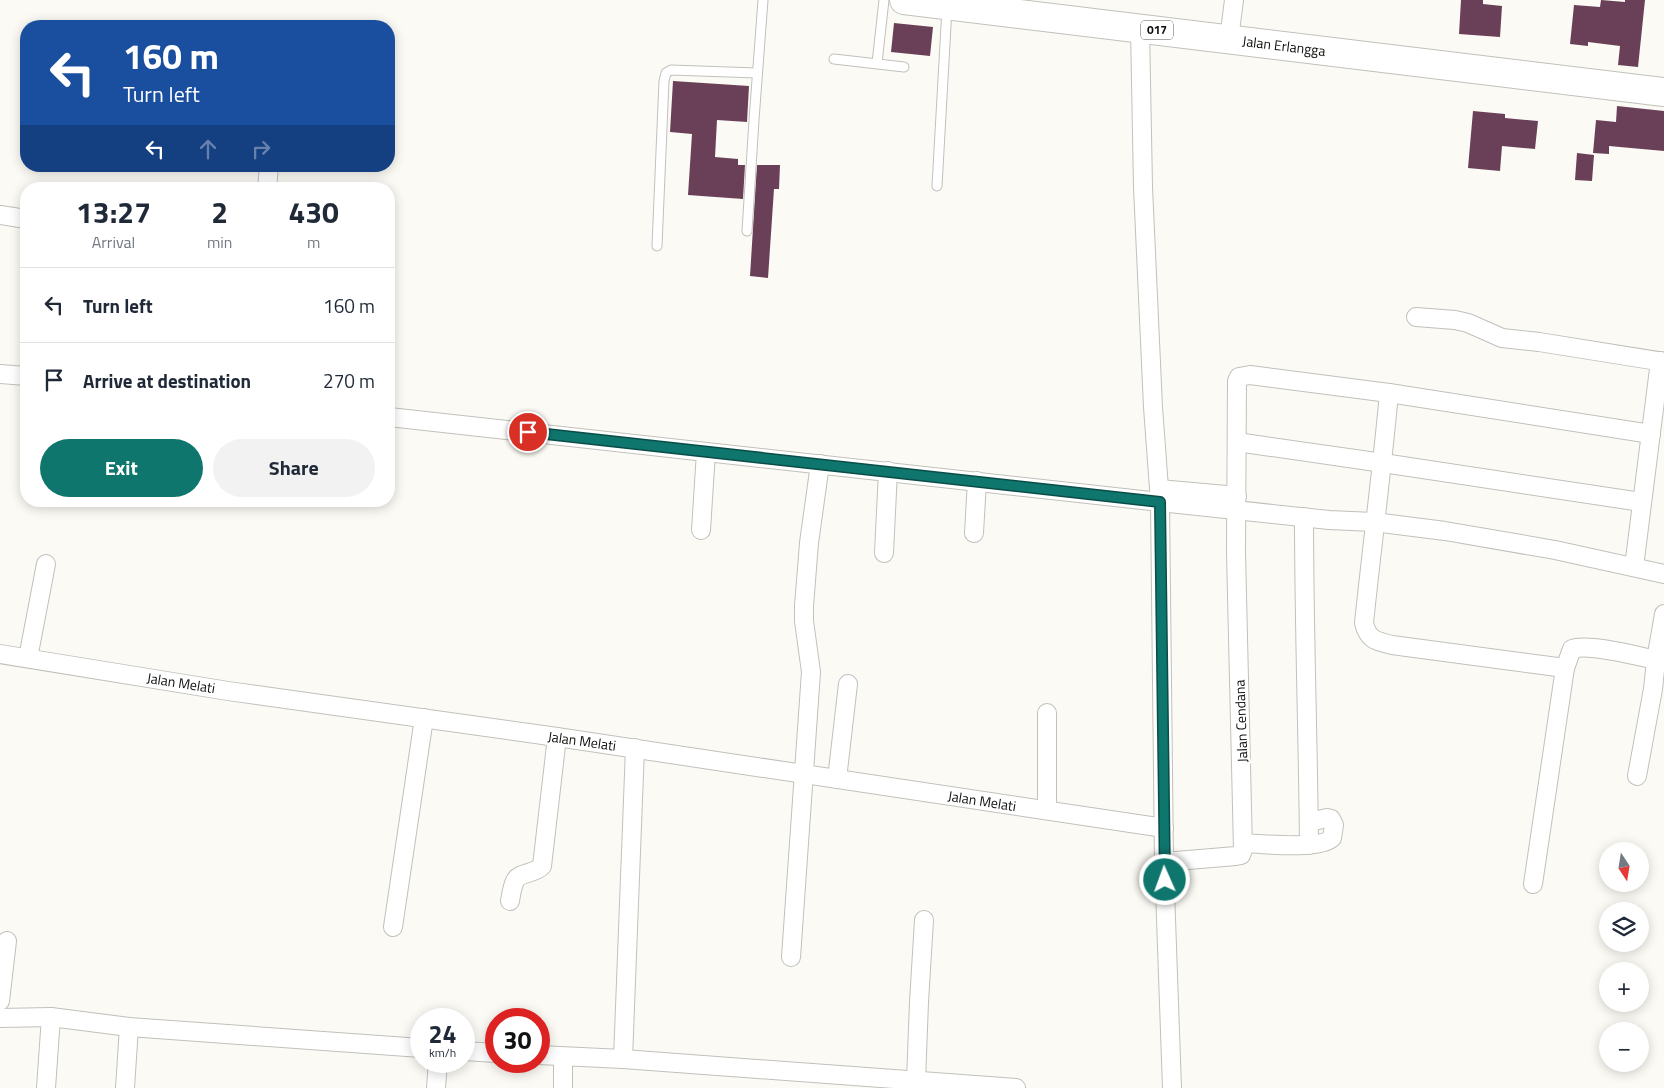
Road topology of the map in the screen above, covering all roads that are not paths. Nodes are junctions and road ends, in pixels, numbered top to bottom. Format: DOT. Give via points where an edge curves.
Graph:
graph roads {
  1 [pos="763,0"];
  2 [pos="884,0"];
  3 [pos="904,0"];
  4 [pos="1234,0"];
  5 [pos="940,3"];
  6 [pos="1140,28"];
  7 [pos="1228,39"];
  8 [pos="834,59"];
  9 [pos="877,63"];
  10 [pos="904,67"];
  11 [pos="758,73"];
  12 [pos="1664,92"];
  13 [pos="937,186"];
  14 [pos="0,215"];
  15 [pos="20,218"];
  16 [pos="747,231"];
  17 [pos="657,246"];
  18 [pos="1416,317"];
  19 [pos="1662,361"];
  20 [pos="0,374"];
  21 [pos="20,376"];
  22 [pos="1389,393"];
  23 [pos="395,418"];
  24 [pos="1651,434"];
  25 [pos="1237,442"];
  26 [pos="706,452"];
  27 [pos="1383,463"];
  28 [pos="820,464"];
  29 [pos="888,471"];
  30 [pos="977,481"];
  31 [pos="1160,495"];
  32 [pos="1642,502"];
  33 [pos="1237,503"];
  34 [pos="1304,517"];
  35 [pos="1374,522"];
  36 [pos="701,530"];
  37 [pos="974,533"];
  38 [pos="884,553"];
  39 [pos="46,564"];
  40 [pos="1634,567"];
  41 [pos="1664,574"];
  42 [pos="1664,614"];
  43 [pos="0,654"];
  44 [pos="28,658"];
  45 [pos="1656,660"];
  46 [pos="1565,668"];
  47 [pos="848,684"];
  48 [pos="1659,689"];
  49 [pos="1047,712"];
  50 [pos="424,718"];
  51 [pos="556,737"];
  52 [pos="635,748"];
  53 [pos="803,774"];
  54 [pos="1636,776"];
  55 [pos="837,779"];
  56 [pos="1047,810"];
  57 [pos="1309,822"];
  58 [pos="1164,828"];
  59 [pos="1244,844"];
  60 [pos="1309,845"];
  61 [pos="1164,862"];
  62 [pos="1533,884"];
  63 [pos="510,901"];
  64 [pos="924,920"];
  65 [pos="393,927"];
  66 [pos="7,941"];
  67 [pos="791,957"];
  68 [pos="0,1001"];
  69 [pos="51,1017"];
  70 [pos="0,1018"];
  71 [pos="129,1027"];
  72 [pos="410,1047"];
  73 [pos="550,1056"];
  74 [pos="563,1057"];
  75 [pos="623,1059"];
  76 [pos="437,1073"];
  77 [pos="916,1082"];
  78 [pos="46,1088"];
  79 [pos="125,1088"];
  80 [pos="436,1088"];
  81 [pos="563,1088"];
  82 [pos="1008,1088"];
  83 [pos="1016,1088"];
  84 [pos="1172,1088"];
  1 -- 11 [label="lane"];
  2 -- 9 [label="lane"];
  3 -- 5 [label="main road, Jalan Erlangga / 017"];
  4 -- 7 [label="street"];
  5 -- 6 [label="main road, Jalan Erlangga / 017"];
  5 -- 13 [label="lane"];
  6 -- 7 [label="main road, Jalan Erlangga / 017"];
  6 -- 31 [label="street" via="1143,187"];
  7 -- 12 [label="main road, Jalan Erlangga / 017"];
  8 -- 9 [label="lane"];
  9 -- 10 [label="lane"];
  11 -- 16 [label="lane"];
  11 -- 17 [label="lane" via="671,70 666,74"];
  14 -- 15 [label="street"];
  18 -- 19 [label="street" via="1468,323 1502,338"];
  19 -- 24 [label="street"];
  20 -- 21 [label="street"];
  22 -- 24 [label="street"];
  22 -- 25 [label="street, Jalan Cendana" via="1244,374 1237,381"];
  22 -- 27 [label="street"];
  23 -- 26 [label="street"];
  24 -- 32 [label="street"];
  25 -- 27 [label="street"];
  25 -- 33 [label="street, Jalan Cendana"];
  26 -- 28 [label="street"];
  26 -- 36 [label="street"];
  27 -- 32 [label="street"];
  27 -- 35 [label="street"];
  28 -- 29 [label="street"];
  28 -- 53 [label="street" via="804,606 811,672"];
  29 -- 30 [label="street"];
  29 -- 38 [label="street"];
  30 -- 31 [label="street"];
  30 -- 37 [label="street"];
  31 -- 33 [label="street"];
  31 -- 58 [label="street"];
  32 -- 40 [label="street"];
  33 -- 34 [label="street"];
  33 -- 59 [label="street, Jalan Cendana"];
  34 -- 35 [label="street"];
  34 -- 57 [label="street"];
  35 -- 40 [label="street" via="1445,530"];
  35 -- 46 [label="street" via="1364,622 1366,632 1375,641"];
  39 -- 44 [label="street"];
  40 -- 41 [label="street"];
  42 -- 45 [label="street"];
  43 -- 44 [label="street, Jalan Melati"];
  44 -- 50 [label="street, Jalan Melati" via="228,691"];
  45 -- 46 [label="street" via="1579,647 1572,649"];
  45 -- 48 [label="street"];
  46 -- 62 [label="street"];
  47 -- 55 [label="street"];
  48 -- 54 [label="street"];
  49 -- 56 [label="street"];
  50 -- 51 [label="street, Jalan Melati"];
  50 -- 65 [label="street"];
  51 -- 52 [label="street, Jalan Melati"];
  51 -- 63 [label="street" via="542,866 516,880"];
  52 -- 53 [label="street, Jalan Melati"];
  52 -- 75 [label="street"];
  53 -- 55 [label="street, Jalan Melati"];
  53 -- 67 [label="street"];
  55 -- 56 [label="street, Jalan Melati"];
  56 -- 58 [label="street, Jalan Melati"];
  57 -- 60 [label="street"];
  57 -- 60 [label="street" via="1327,818 1334,825 1330,841"];
  58 -- 61 [label="street"];
  59 -- 60 [label="street"];
  59 -- 61 [label="street" via="1241,855"];
  61 -- 84 [label="street"];
  64 -- 77 [label="street"];
  66 -- 68 [label="street"];
  69 -- 70 [label="street"];
  69 -- 71 [label="street"];
  69 -- 78 [label="street"];
  71 -- 72 [label="street"];
  71 -- 79 [label="street"];
  73 -- 74 [label="street"];
  74 -- 75 [label="street"];
  74 -- 81 [label="street"];
  75 -- 77 [label="street"];
  76 -- 80 [label="street"];
  77 -- 82 [label="street"];
  82 -- 83 [label="street"];
}
